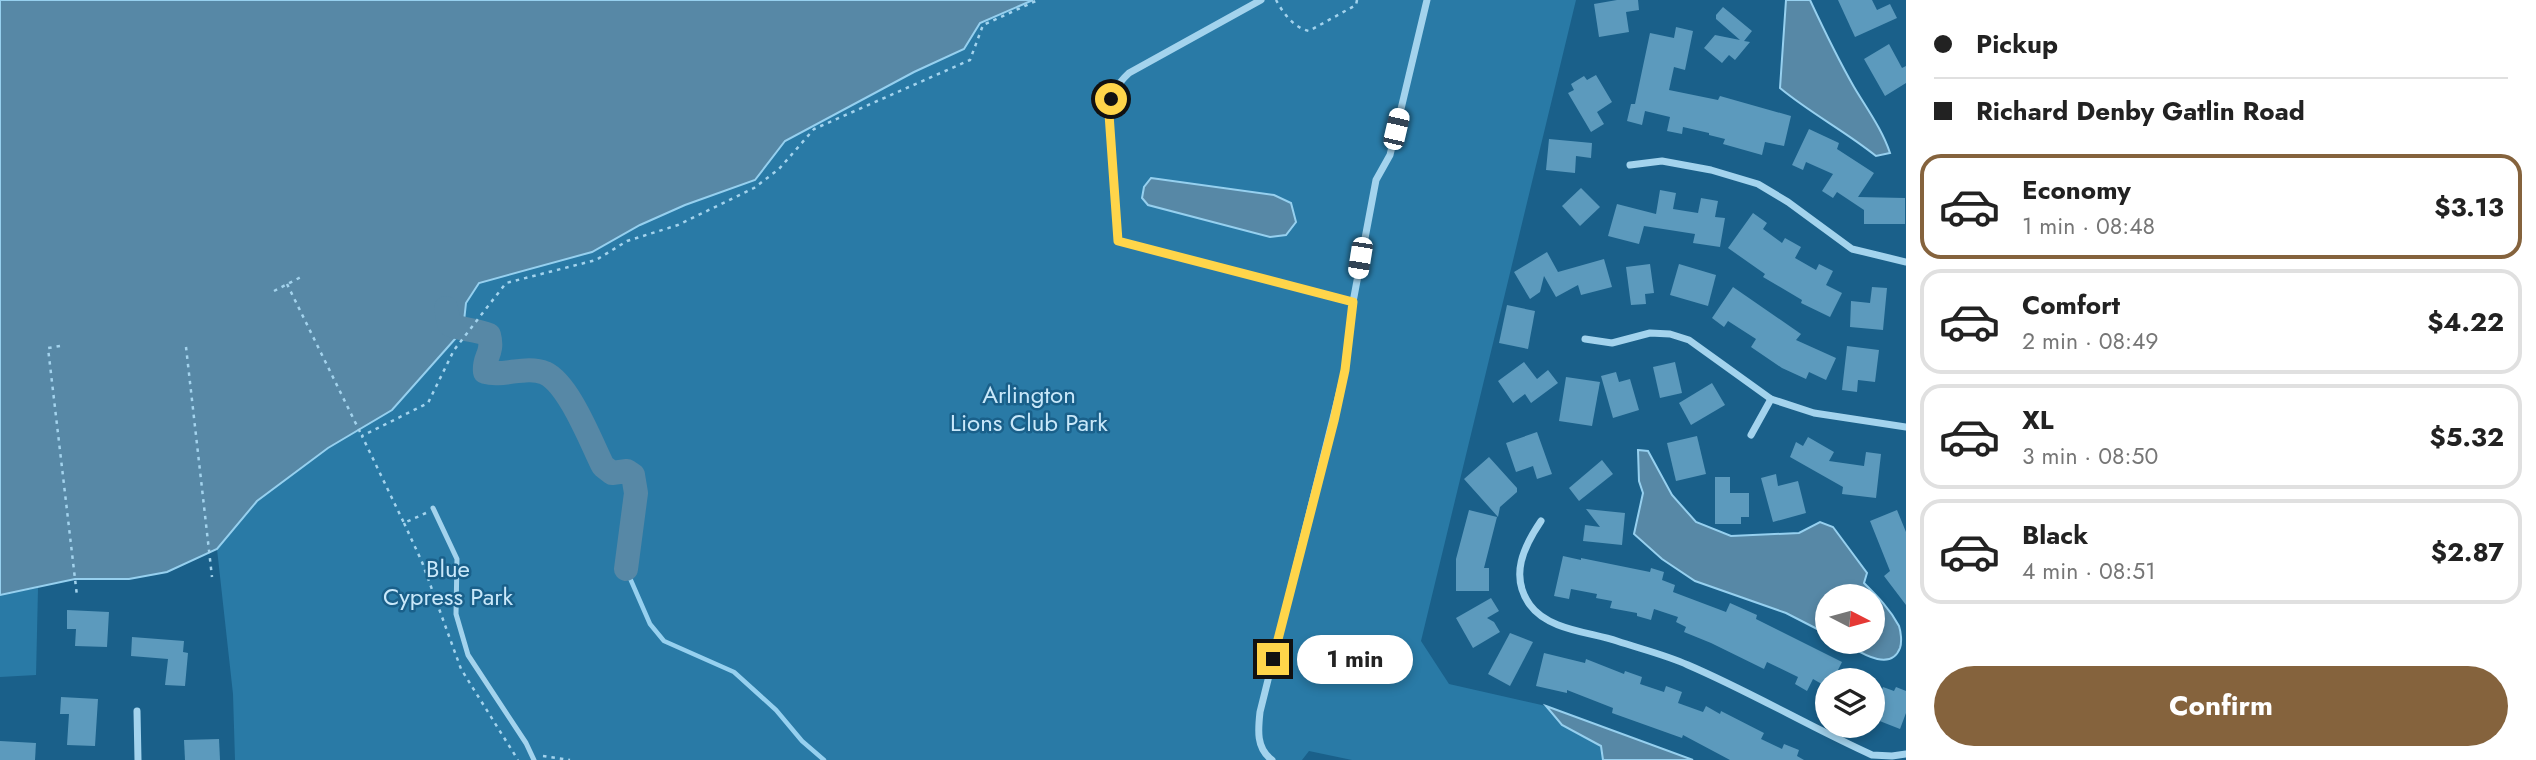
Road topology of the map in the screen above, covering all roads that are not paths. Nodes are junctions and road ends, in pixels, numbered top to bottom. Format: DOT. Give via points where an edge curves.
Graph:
graph roads {
  1 [pos="1261,0"];
  2 [pos="1427,0"];
  3 [pos="1630,165"];
  4 [pos="1906,262"];
  5 [pos="1353,302"];
  6 [pos="1585,339"];
  7 [pos="1771,399"];
  8 [pos="1906,427"];
  9 [pos="1751,435"];
  10 [pos="433,509"];
  11 [pos="1541,521"];
  12 [pos="137,711"];
  13 [pos="1906,754"];
  14 [pos="138,760"];
  15 [pos="534,760"];
  16 [pos="1272,760"];
  1 -- 5 [label="street" via="1118,83 1109,114 1118,241"];
  2 -- 5 [label="street" via="1390,155 1376,180"];
  3 -- 4 [label="street" via="1662,161 1758,184 1852,249"];
  5 -- 16 [label="street" via="1334,421 1260,712 1258,738"];
  6 -- 7 [label="street" via="1612,343 1650,333 1671,334 1689,340"];
  7 -- 8 [label="street" via="1814,413"];
  7 -- 9 [label="street"];
  10 -- 15 [label="lane" via="457,559 456,614 468,655"];
  11 -- 13 [label="street" via="1526,543 1520,577 1530,605 1541,616 1688,665 1872,755"];
  12 -- 14 [label="street"];
}
